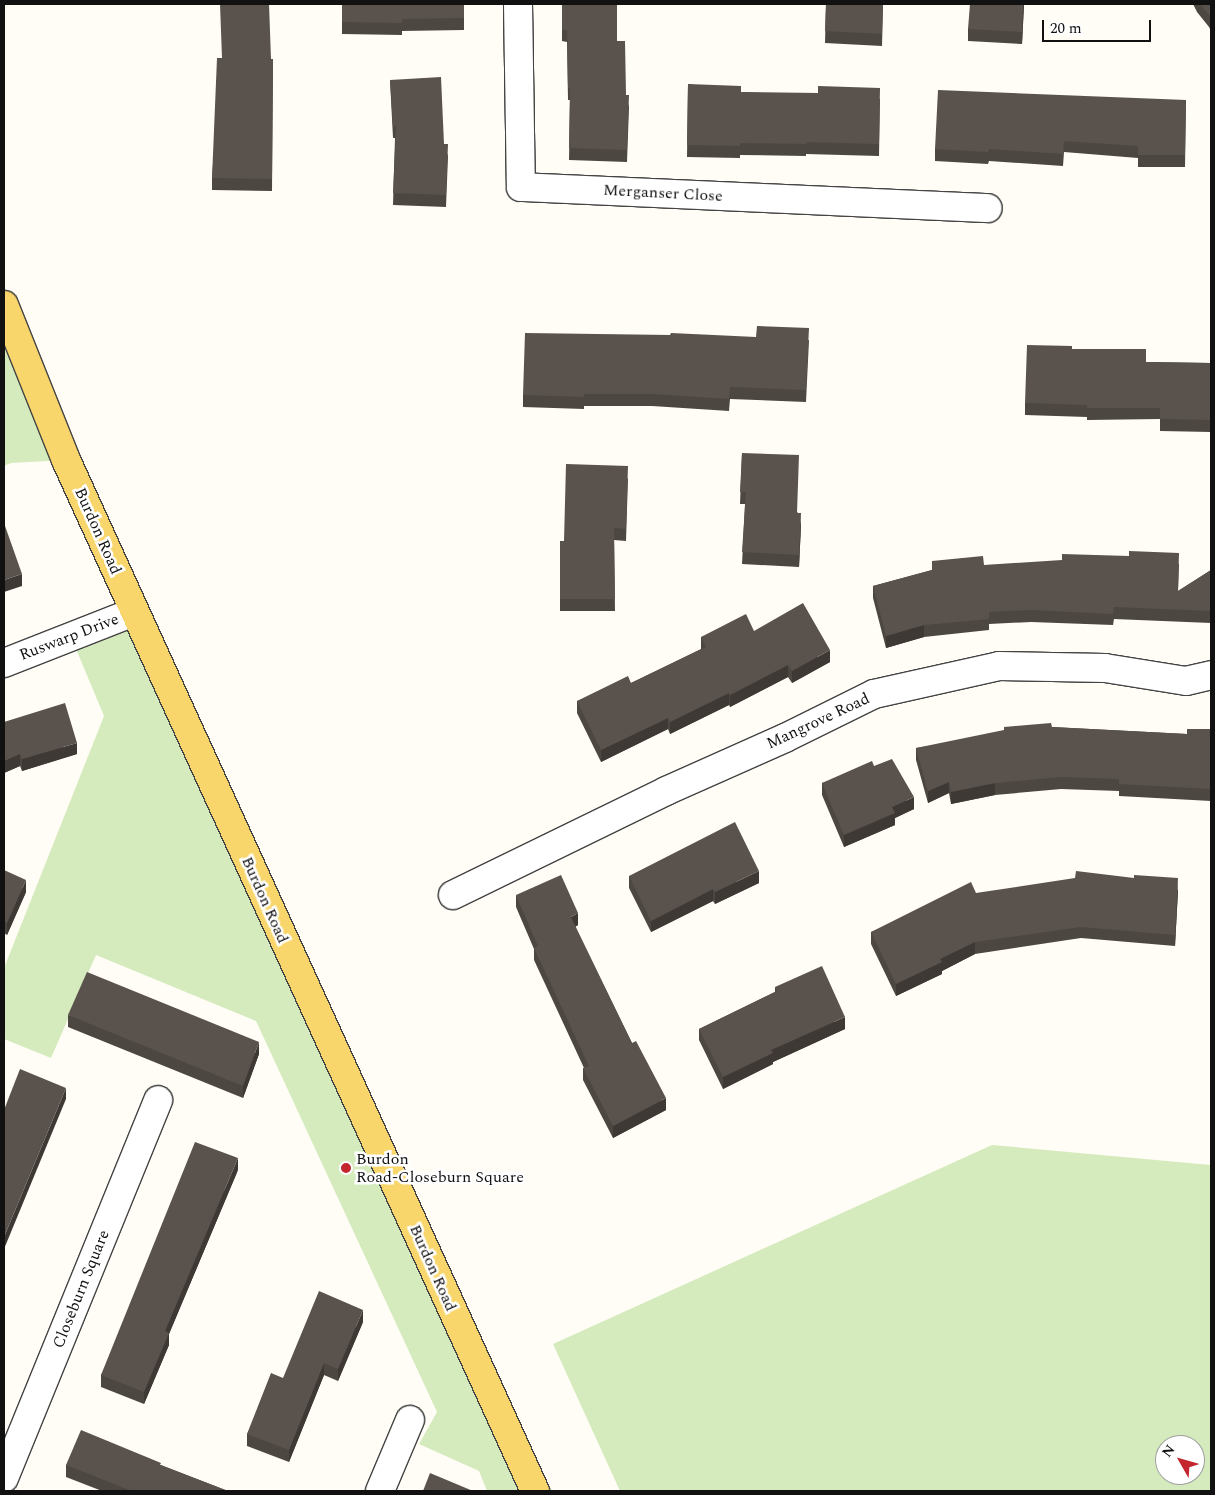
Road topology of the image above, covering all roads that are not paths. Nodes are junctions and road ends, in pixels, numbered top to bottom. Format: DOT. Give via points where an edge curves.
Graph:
graph roads {
  1 [pos="518,4"];
  2 [pos="988,208"];
  3 [pos="4,305"];
  4 [pos="134,612"];
  5 [pos="4,663"];
  6 [pos="1211,675"];
  7 [pos="453,895"];
  8 [pos="158,1100"];
  9 [pos="410,1420"];
  10 [pos="4,1478"];
  11 [pos="380,1491"];
  12 [pos="534,1491"];
  1 -- 2 [label="street, Merganser Close" via="521,187"];
  3 -- 4 [label="main road, Burdon Road" via="66,460"];
  4 -- 5 [label="street, Ruswarp Drive"];
  4 -- 12 [label="main road, Burdon Road"];
  6 -- 7 [label="street, Mangrove Road" via="1186,681 1105,668 999,666 874,694"];
  8 -- 10 [label="street, Closeburn Square"];
  9 -- 11 [label="street"];
}
